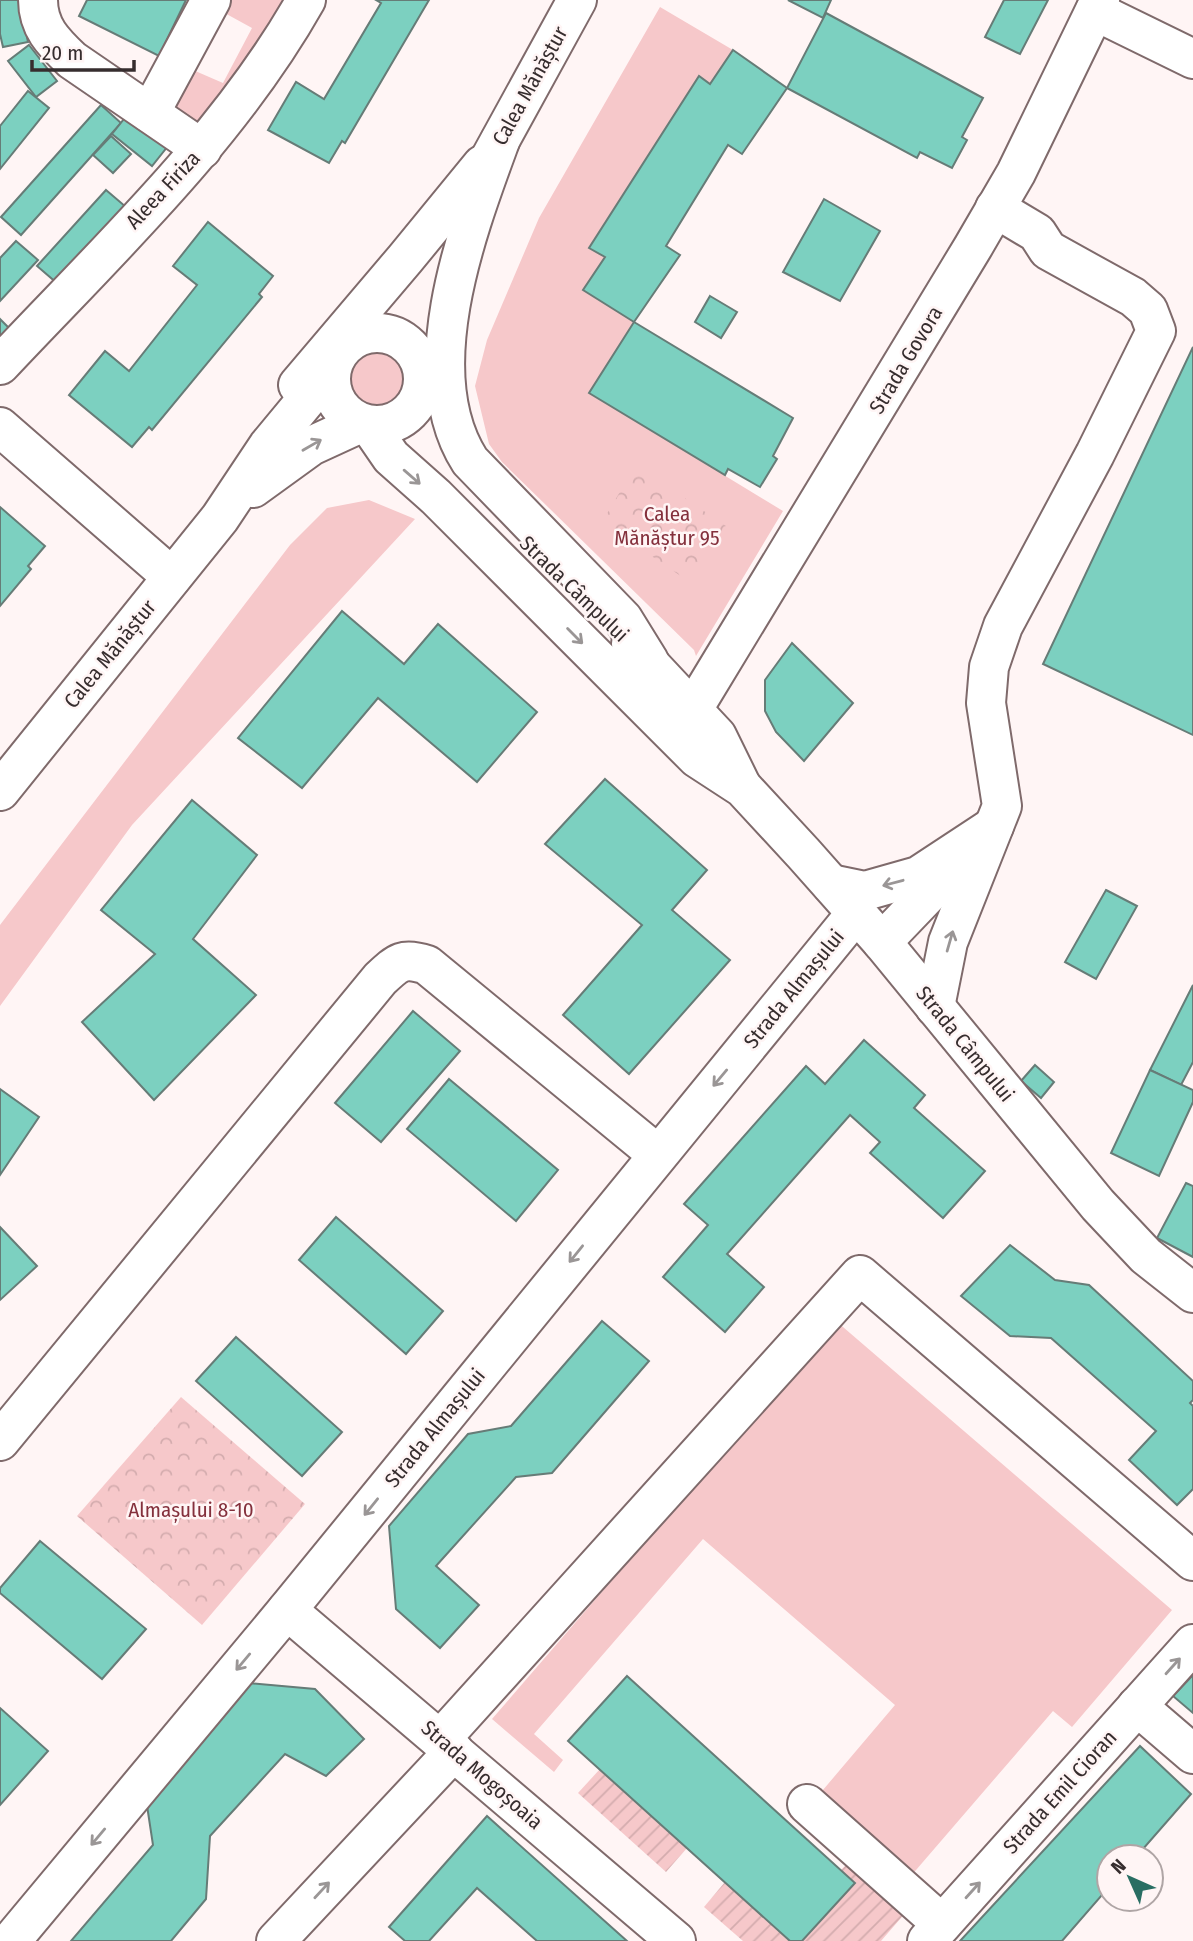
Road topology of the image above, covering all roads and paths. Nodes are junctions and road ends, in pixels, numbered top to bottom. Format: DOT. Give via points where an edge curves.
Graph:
graph roads {
  1 [pos="38,0"];
  2 [pos="211,0"];
  3 [pos="306,0"];
  4 [pos="577,0"];
  5 [pos="1098,5"];
  6 [pos="1193,59"];
  7 [pos="150,113"];
  8 [pos="202,149"];
  9 [pos="491,157"];
  10 [pos="995,208"];
  11 [pos="366,334"];
  12 [pos="0,365"];
  13 [pos="331,370"];
  14 [pos="423,377"];
  15 [pos="365,424"];
  16 [pos="0,427"];
  17 [pos="209,532"];
  18 [pos="172,577"];
  19 [pos="649,661"];
  20 [pos="693,709"];
  21 [pos="743,788"];
  22 [pos="0,791"];
  23 [pos="994,826"];
  24 [pos="831,884"];
  25 [pos="857,912"];
  26 [pos="882,942"];
  27 [pos="935,1007"];
  28 [pos="657,1154"];
  29 [pos="1193,1293"];
  30 [pos="0,1441"];
  31 [pos="1193,1562"];
  32 [pos="287,1610"];
  33 [pos="1193,1644"];
  34 [pos="1137,1706"];
  35 [pos="447,1745"];
  36 [pos="1193,1754"];
  37 [pos="807,1804"];
  38 [pos="935,1932"];
  39 [pos="11,1941"];
  40 [pos="276,1941"];
  41 [pos="676,1941"];
  1 -- 7 [label="main road" via="38,14 54,43"];
  2 -- 7 [label="main road"];
  3 -- 8 [label="main road, Aleea Firiza"];
  4 -- 9 [label="main road, Calea Mănăștur"];
  5 -- 6 [label="main road"];
  5 -- 10 [label="main road, Strada Govora"];
  7 -- 8 [label="main road"];
  8 -- 12 [label="main road, Aleea Firiza"];
  9 -- 11 [label="main road, Calea Mănăștur"];
  9 -- 14 [label="main road, Calea Mănăștur" via="468,204 441,280 430,319"];
  9 -- 17 [label="main road" via="290,396 251,454"];
  9 -- 19 [label="main road" via="465,247 447,334 448,409 454,432 470,461 624,619"];
  10 -- 20 [label="main road, Strada Govora"];
  10 -- 23 [label="main road" via="1037,233 1048,250 1133,297 1148,310 1156,331 1003,626 989,667 986,703 1002,806"];
  11 -- 13 [label="main road, Calea Mănăștur" via="344,347"];
  11 -- 14 [label="main road" via="390,335 405,342 416,355"];
  13 -- 15 [label="main road" via="337,402 347,415"];
  13 -- 17 [label="main road, Calea Mănăștur" via="268,446"];
  14 -- 15 [label="main road, Calea Mănăștur" via="417,401 405,416 388,424"];
  14 -- 19 [label="main road, Strada Câmpului" via="432,436 451,467"];
  17 -- 15 [label="main road, Calea Mănăștur, one-way" via="282,465 311,446"];
  15 -- 21 [label="main road, Strada Câmpului, one-way" via="391,457 697,758"];
  16 -- 18 [label="main road"];
  17 -- 18 [label="main road, Calea Mănăștur"];
  18 -- 22 [label="main road, Calea Mănăștur"];
  19 -- 20 [label="main road, Strada Câmpului"];
  20 -- 21 [label="main road, Strada Câmpului" via="717,736"];
  21 -- 24 [label="main road, Strada Câmpului"];
  23 -- 24 [label="main road, one-way" via="918,877 865,891"];
  23 -- 26 [label="main road"];
  27 -- 23 [label="main road, one-way" via="948,942"];
  24 -- 25 [label="main road, Strada Câmpului"];
  25 -- 26 [label="main road, Strada Câmpului"];
  25 -- 28 [label="main road, Strada Almașului, one-way"];
  26 -- 27 [label="main road, Strada Câmpului"];
  27 -- 29 [label="main road, Strada Câmpului" via="1098,1205 1146,1256"];
  28 -- 30 [label="main road" via="427,965 403,960 380,979"];
  28 -- 32 [label="main road, Strada Almașului, one-way"];
  31 -- 35 [label="main road" via="860,1275"];
  32 -- 35 [label="main road, Strada Mogoșoaia"];
  32 -- 39 [label="main road, Strada Almașului, one-way"];
  34 -- 33 [label="main road, Strada Emil Cioran, one-way"];
  34 -- 36 [label="main road"];
  38 -- 34 [label="main road, Strada Emil Cioran, one-way"];
  40 -- 35 [label="main road, one-way"];
  35 -- 41 [label="main road, Strada Mogoșoaia"];
  37 -- 38 [label="main road"];
}
